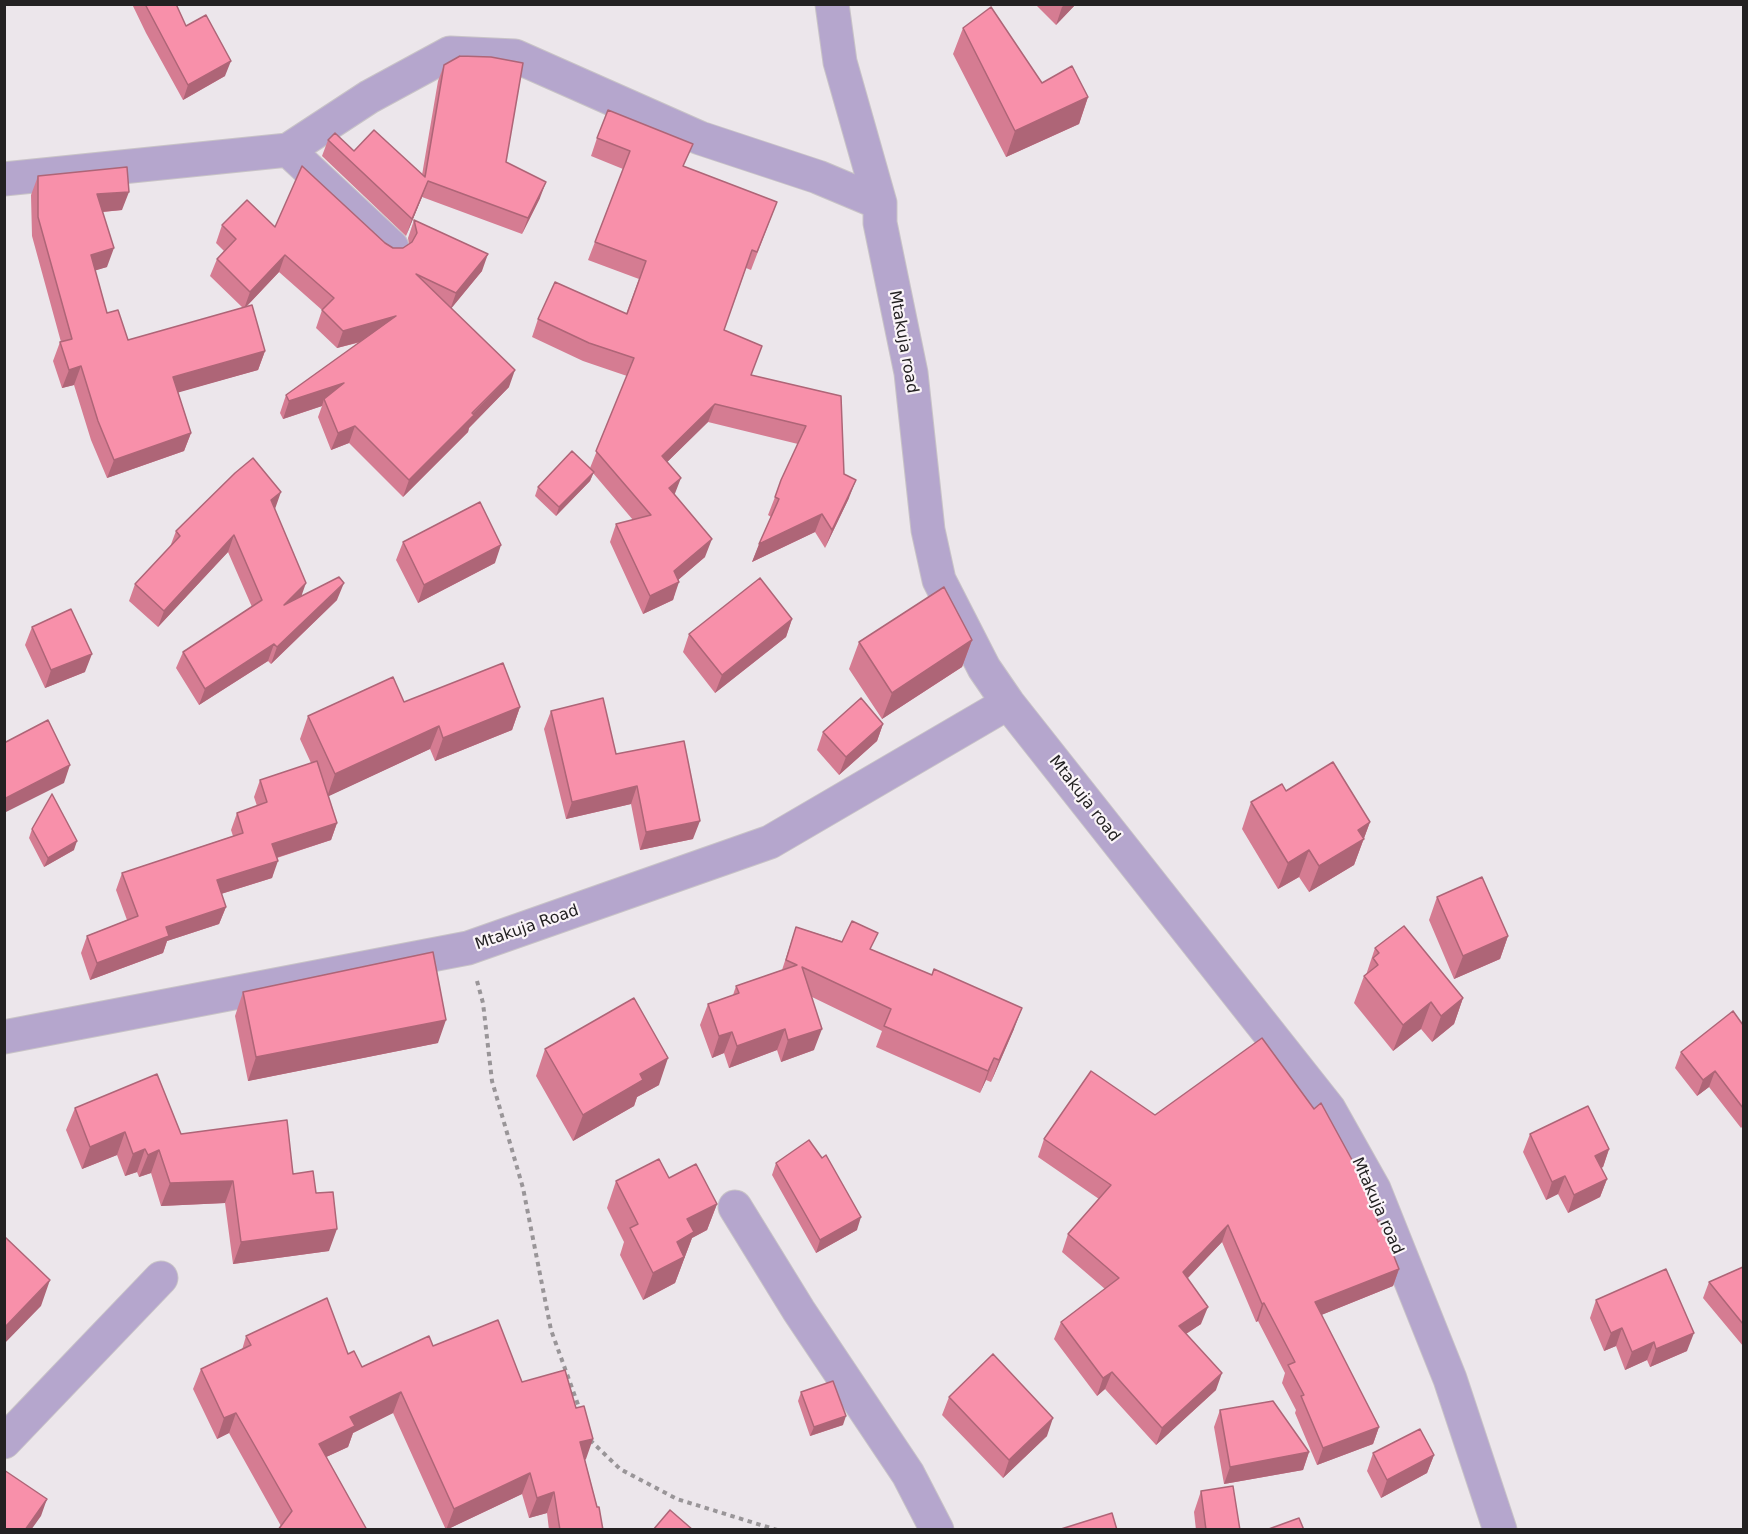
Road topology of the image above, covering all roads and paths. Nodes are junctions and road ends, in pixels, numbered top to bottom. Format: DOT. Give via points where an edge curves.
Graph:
graph roads {
  1 [pos="832,4"];
  2 [pos="288,150"];
  3 [pos="4,179"];
  4 [pos="880,203"];
  5 [pos="392,247"];
  6 [pos="1008,703"];
  7 [pos="468,948"];
  8 [pos="4,1036"];
  9 [pos="735,1207"];
  10 [pos="161,1278"];
  11 [pos="583,1418"];
  12 [pos="587,1429"];
  13 [pos="4,1442"];
  14 [pos="777,1530"];
  15 [pos="937,1530"];
  16 [pos="1500,1530"];
  1 -- 4 [label="street, Mtakuja road" via="840,62"];
  2 -- 3 [label="street"];
  2 -- 4 [label="street" via="369,97 450,53 515,56 700,138 818,177"];
  2 -- 5 [label="street"];
  4 -- 6 [label="street, Mtakuja road" via="880,224 911,373 928,530 939,580 984,668"];
  6 -- 7 [label="street, Mtakuja Road" via="770,842"];
  6 -- 16 [label="street, Mtakuja road" via="1329,1108 1374,1189 1450,1379"];
  7 -- 8 [label="street, Mtakuja Road"];
  7 -- 11 [label="path" via="483,1003 492,1082 523,1188 551,1330"];
  9 -- 15 [label="street" via="908,1474"];
  10 -- 13 [label="street"];
  12 -- 14 [label="path" via="591,1440 620,1469 648,1484 677,1499"];
}
